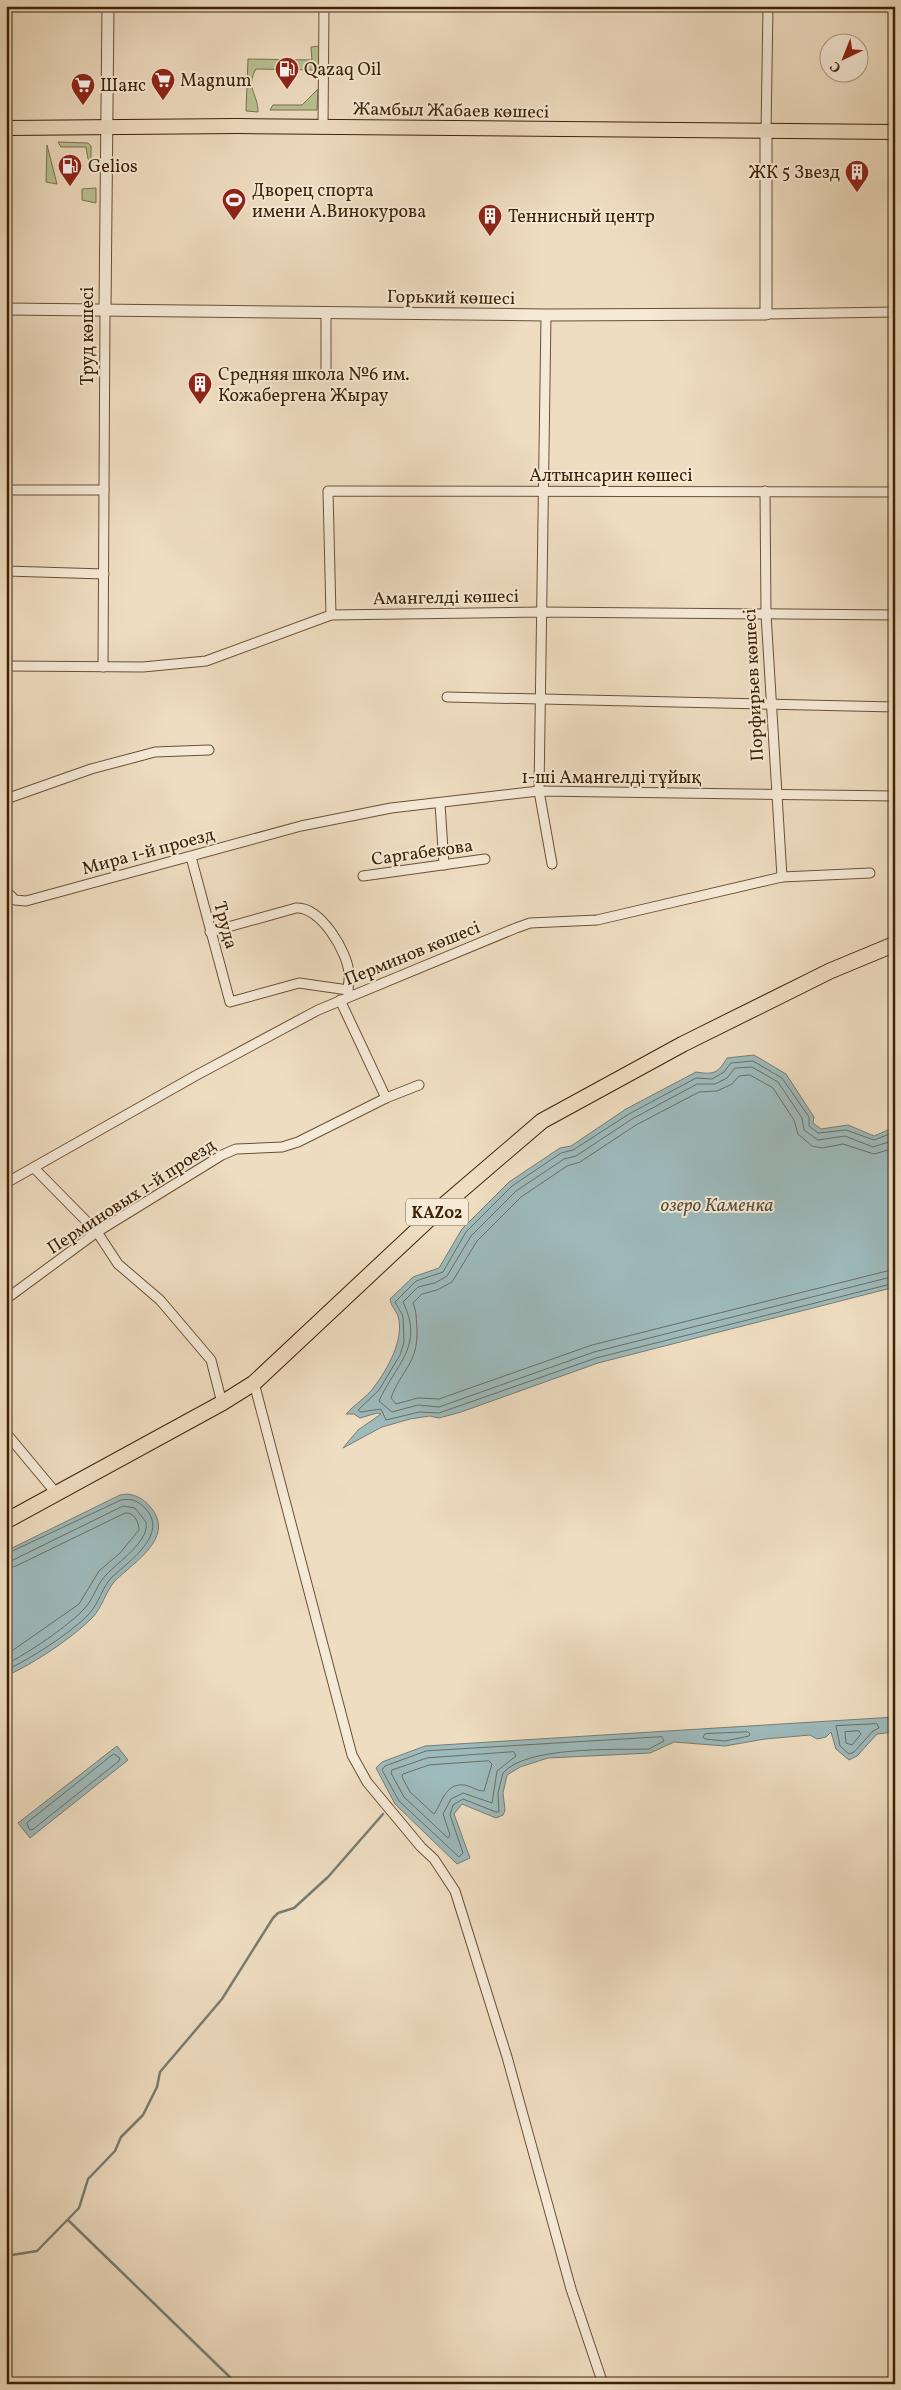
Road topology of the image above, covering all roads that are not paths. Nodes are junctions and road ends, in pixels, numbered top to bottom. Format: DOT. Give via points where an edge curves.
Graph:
graph roads {
  1 [pos="108,6"];
  2 [pos="324,6"];
  3 [pos="768,6"];
  4 [pos="323,126"];
  5 [pos="107,127"];
  6 [pos="6,128"];
  7 [pos="766,132"];
  8 [pos="895,132"];
  9 [pos="6,309"];
  10 [pos="105,309"];
  11 [pos="326,312"];
  12 [pos="895,312"];
  13 [pos="766,314"];
  14 [pos="546,315"];
  15 [pos="326,369"];
  16 [pos="6,490"];
  17 [pos="104,490"];
  18 [pos="542,491"];
  19 [pos="765,491"];
  20 [pos="895,492"];
  21 [pos="6,571"];
  22 [pos="104,574"];
  23 [pos="541,612"];
  24 [pos="766,614"];
  25 [pos="331,615"];
  26 [pos="895,616"];
  27 [pos="6,666"];
  28 [pos="104,667"];
  29 [pos="447,697"];
  30 [pos="540,698"];
  31 [pos="771,704"];
  32 [pos="895,707"];
  33 [pos="209,750"];
  34 [pos="539,791"];
  35 [pos="777,794"];
  36 [pos="895,796"];
  37 [pos="6,799"];
  38 [pos="440,804"];
  39 [pos="301,826"];
  40 [pos="191,857"];
  41 [pos="485,859"];
  42 [pos="552,864"];
  43 [pos="444,865"];
  44 [pos="870,873"];
  45 [pos="363,876"];
  46 [pos="782,877"];
  47 [pos="6,892"];
  48 [pos="210,932"];
  49 [pos="895,944"];
  50 [pos="348,993"];
  51 [pos="340,1000"];
  52 [pos="419,1085"];
  53 [pos="386,1098"];
  54 [pos="34,1168"];
  55 [pos="6,1183"];
  56 [pos="97,1232"];
  57 [pos="6,1299"];
  58 [pos="254,1383"];
  59 [pos="222,1403"];
  60 [pos="6,1433"];
  61 [pos="56,1493"];
  62 [pos="6,1521"];
  63 [pos="603,2384"];
  1 -- 5 [label="street, Труд көшесі"];
  2 -- 4 [label="street"];
  3 -- 7 [label="street"];
  4 -- 5 [label="main road, Жамбыл Жабаев көшесі"];
  4 -- 7 [label="main road, Жамбыл Жабаев көшесі"];
  5 -- 6 [label="main road, Жамбыл Жабаев көшесі"];
  5 -- 10 [label="street, Труд көшесі"];
  7 -- 8 [label="main road, Жамбыл Жабаев көшесі"];
  7 -- 13 [label="street"];
  9 -- 10 [label="street, Горький көшесі"];
  10 -- 11 [label="street, Горький көшесі"];
  10 -- 17 [label="street, Труд көшесі"];
  11 -- 14 [label="street, Горький көшесі"];
  11 -- 15 [label="street"];
  12 -- 13 [label="street, Горький көшесі"];
  13 -- 14 [label="street, Горький көшесі"];
  14 -- 18 [label="street"];
  16 -- 17 [label="street"];
  17 -- 22 [label="street, Труд көшесі"];
  18 -- 19 [label="street, Алтынсарин көшесі"];
  18 -- 23 [label="street"];
  18 -- 25 [label="street, Алтынсарин көшесі" via="328,491"];
  19 -- 20 [label="street, Алтынсарин көшесі"];
  19 -- 24 [label="street, Порфирьев көшесі"];
  21 -- 22 [label="street"];
  22 -- 28 [label="street, Труд көшесі"];
  23 -- 24 [label="street, Амангелді көшесі"];
  23 -- 25 [label="street, Амангелді көшесі"];
  23 -- 30 [label="street"];
  24 -- 26 [label="street, Амангелді көшесі"];
  24 -- 31 [label="street, Порфирьев көшесі"];
  25 -- 28 [label="street, Амангелді көшесі" via="206,661"];
  27 -- 28 [label="street, Амангелді көшесі"];
  29 -- 30 [label="street"];
  30 -- 31 [label="street"];
  30 -- 34 [label="street"];
  31 -- 32 [label="street"];
  31 -- 35 [label="street, Порфирьев көшесі"];
  33 -- 37 [label="street" via="154,752 91,769"];
  34 -- 35 [label="street, 1-ші Амангелді тұйық"];
  34 -- 38 [label="street, 1-ші Амангелді тұйық"];
  34 -- 42 [label="street"];
  35 -- 36 [label="street, 1-ші Амангелді тұйық"];
  35 -- 46 [label="street, Порфирьев көшесі"];
  38 -- 39 [label="street, 1-ші Амангелді тұйық" via="391,808"];
  38 -- 43 [label="street"];
  39 -- 40 [label="street, Мира 1-й проезд"];
  40 -- 47 [label="street, Мира 1-й проезд" via="26,901 15,900"];
  40 -- 48 [label="street, Труда"];
  41 -- 43 [label="street, Саргабекова"];
  43 -- 45 [label="street, Саргабекова"];
  44 -- 46 [label="street, Перминов көшесі"];
  46 -- 50 [label="street, Перминов көшесі" via="588,921 524,925"];
  48 -- 50 [label="street, Труда" via="230,1002 299,983"];
  48 -- 50 [label="street" via="296,908 307,909 321,921 340,948 349,973"];
  49 -- 58 [label="highway, KAZ02" via="830,971 683,1044 542,1120 444,1204"];
  50 -- 51 [label="street, Перминов көшесі"];
  51 -- 53 [label="street"];
  51 -- 54 [label="street, Перминов көшесі" via="195,1076"];
  52 -- 53 [label="street, Перминовых 1-й проезд"];
  53 -- 56 [label="street, Перминовых 1-й проезд" via="298,1142 282,1147 230,1151"];
  54 -- 55 [label="street, Перминов көшесі"];
  54 -- 56 [label="street"];
  56 -- 57 [label="street, Перминовых 1-й проезд"];
  56 -- 59 [label="street" via="118,1264 160,1300 211,1360"];
  58 -- 59 [label="highway, KAZ02"];
  58 -- 63 [label="street" via="352,1755 367,1782 421,1848 434,1859 455,1891 571,2288"];
  59 -- 61 [label="highway, KAZ02"];
  60 -- 61 [label="street"];
  61 -- 62 [label="highway, KAZ02"];
}
